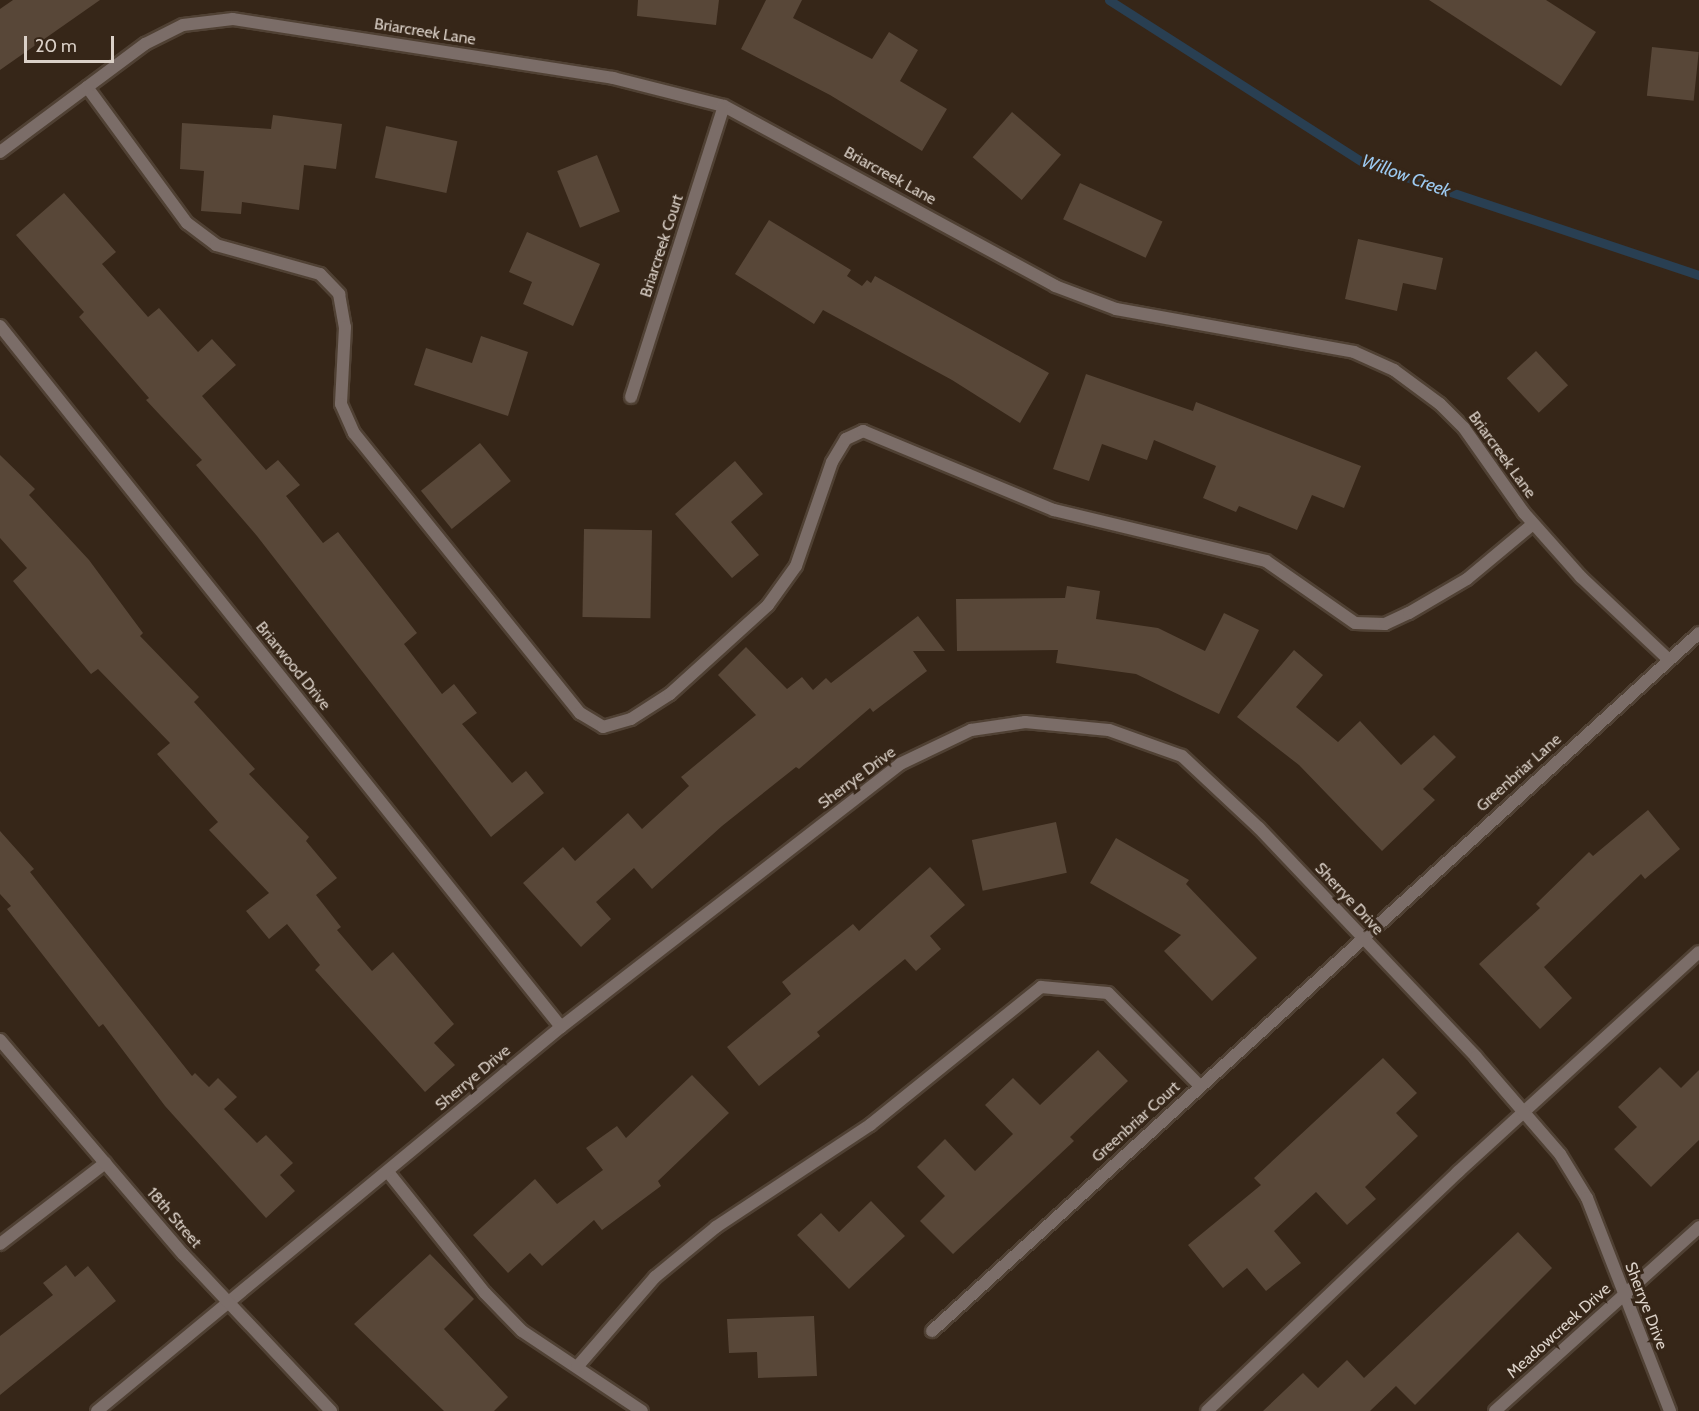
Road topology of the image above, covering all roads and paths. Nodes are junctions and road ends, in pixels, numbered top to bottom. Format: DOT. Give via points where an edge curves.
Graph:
graph roads {
  1 [pos="87,87"];
  2 [pos="724,106"];
  3 [pos="0,152"];
  4 [pos="0,326"];
  5 [pos="631,397"];
  6 [pos="1533,524"];
  7 [pos="1699,633"];
  8 [pos="1669,660"];
  9 [pos="1362,937"];
  10 [pos="1699,952"];
  11 [pos="561,1027"];
  12 [pos="0,1040"];
  13 [pos="1200,1086"];
  14 [pos="1524,1113"];
  15 [pos="105,1163"];
  16 [pos="388,1172"];
  17 [pos="1699,1227"];
  18 [pos="0,1244"];
  19 [pos="1623,1296"];
  20 [pos="229,1305"];
  21 [pos="932,1331"];
  22 [pos="577,1367"];
  23 [pos="97,1411"];
  24 [pos="332,1411"];
  25 [pos="642,1411"];
  26 [pos="1207,1411"];
  27 [pos="1495,1411"];
  28 [pos="1670,1411"];
  1 -- 2 [label="street, Briarcreek Lane" via="145,44 183,25 233,19 613,78"];
  1 -- 3 [label="street, Briarcreek Lane"];
  1 -- 6 [label="street" via="187,223 216,245 320,274 339,294 345,327 341,404 354,433 580,713 603,727 631,720 670,694 768,605 796,566 832,462 846,439 863,431 1054,510 1266,561 1355,623 1385,624 1409,614 1467,579"];
  2 -- 5 [label="street, Briarcreek Court"];
  2 -- 6 [label="street, Briarcreek Lane" via="1055,286 1116,309 1354,352 1394,370 1440,404 1464,428"];
  4 -- 11 [label="street, Briarwood Drive"];
  6 -- 8 [label="street, Briarcreek Lane" via="1581,577"];
  7 -- 8 [label="street, Greenbriar Lane"];
  8 -- 9 [label="street, Greenbriar Lane"];
  9 -- 11 [label="street, Sherrye Drive" via="1259,828 1182,756 1108,730 1025,723 971,730 900,764"];
  9 -- 13 [label="street, Greenbriar Court"];
  9 -- 14 [label="street, Sherrye Drive"];
  10 -- 14 [label="street"];
  11 -- 16 [label="street, Sherrye Drive"];
  12 -- 15 [label="street, 18th Street"];
  13 -- 21 [label="street, Greenbriar Court"];
  13 -- 22 [label="street" via="1108,993 1041,987 870,1125 716,1227 655,1277"];
  14 -- 19 [label="street, Sherrye Drive" via="1560,1154 1587,1198"];
  14 -- 26 [label="street"];
  15 -- 18 [label="street"];
  15 -- 20 [label="street, 18th Street"];
  16 -- 20 [label="street, Sherrye Drive"];
  16 -- 22 [label="street" via="484,1293 522,1330"];
  17 -- 19 [label="street, Meadowcreek Drive"];
  19 -- 27 [label="street, Meadowcreek Drive"];
  19 -- 28 [label="street, Sherrye Drive"];
  20 -- 23 [label="street, Sherrye Drive"];
  20 -- 24 [label="street, 18th Street"];
  22 -- 25 [label="street"];
}
